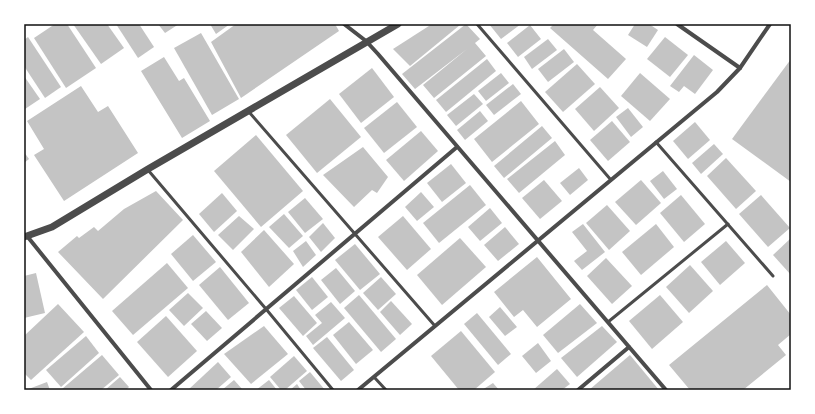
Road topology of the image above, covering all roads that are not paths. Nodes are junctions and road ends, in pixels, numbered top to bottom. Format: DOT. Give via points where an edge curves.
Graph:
graph roads {
  1 [pos="344,24"];
  2 [pos="398,24"];
  3 [pos="477,24"];
  4 [pos="677,24"];
  5 [pos="770,24"];
  6 [pos="366,42"];
  7 [pos="740,68"];
  8 [pos="248,111"];
  9 [pos="656,142"];
  10 [pos="457,147"];
  11 [pos="148,169"];
  12 [pos="611,180"];
  13 [pos="728,224"];
  14 [pos="355,234"];
  15 [pos="25,236"];
  16 [pos="538,241"];
  17 [pos="772,276"];
  18 [pos="266,308"];
  19 [pos="608,322"];
  20 [pos="435,326"];
  21 [pos="629,347"];
  22 [pos="374,377"];
  23 [pos="152,390"];
  24 [pos="171,390"];
  25 [pos="334,390"];
  26 [pos="358,390"];
  27 [pos="386,390"];
  28 [pos="578,390"];
  29 [pos="666,390"];
  1 -- 6 [label="street"];
  2 -- 6 [label="street"];
  3 -- 12 [label="lane"];
  4 -- 7 [label="street"];
  5 -- 7 [label="street"];
  6 -- 8 [label="street"];
  6 -- 10 [label="street"];
  7 -- 9 [label="street" via="716,92"];
  8 -- 11 [label="street"];
  8 -- 14 [label="lane"];
  9 -- 12 [label="street"];
  9 -- 13 [label="lane"];
  10 -- 14 [label="street"];
  10 -- 16 [label="street"];
  11 -- 15 [label="street" via="52,227"];
  11 -- 18 [label="lane"];
  12 -- 16 [label="street"];
  13 -- 17 [label="lane"];
  13 -- 19 [label="lane"];
  14 -- 18 [label="street"];
  14 -- 20 [label="lane"];
  15 -- 23 [label="street"];
  16 -- 19 [label="street"];
  16 -- 20 [label="street"];
  18 -- 24 [label="street"];
  18 -- 25 [label="lane"];
  19 -- 21 [label="street"];
  20 -- 22 [label="street"];
  21 -- 28 [label="street"];
  21 -- 29 [label="street"];
  22 -- 26 [label="street"];
  22 -- 27 [label="lane"];
}
